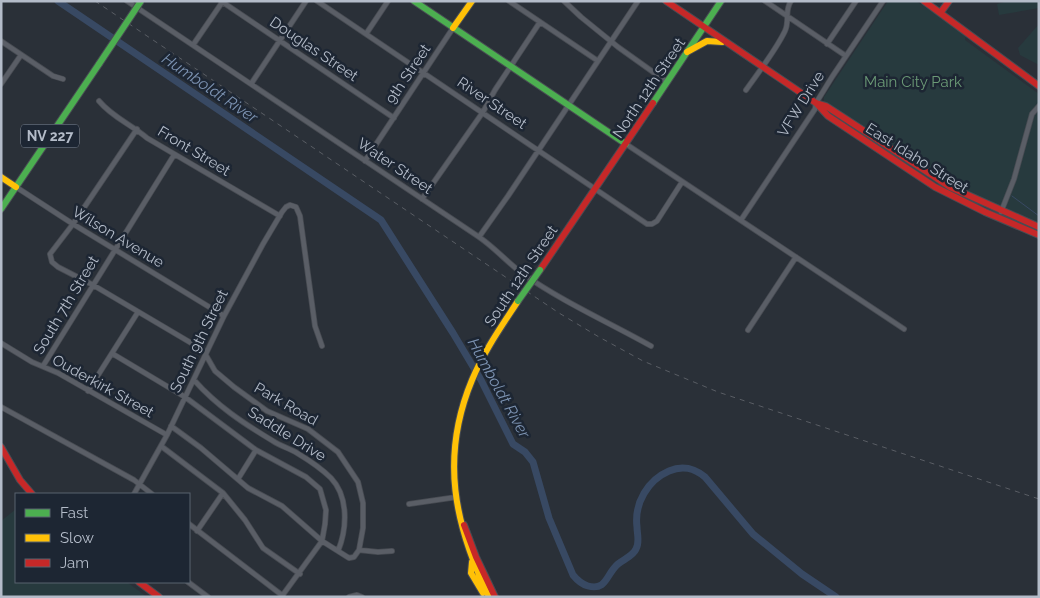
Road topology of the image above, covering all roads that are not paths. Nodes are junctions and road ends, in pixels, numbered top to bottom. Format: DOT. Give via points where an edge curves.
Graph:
graph roads {
  1 [pos="127,1"];
  2 [pos="141,1"];
  3 [pos="306,1"];
  4 [pos="318,1"];
  5 [pos="388,1"];
  6 [pos="414,1"];
  7 [pos="472,1"];
  8 [pos="509,1"];
  9 [pos="564,1"];
  10 [pos="638,1"];
  11 [pos="666,1"];
  12 [pos="721,1"];
  13 [pos="765,1"];
  14 [pos="791,1"];
  15 [pos="856,1"];
  16 [pos="883,1"];
  17 [pos="924,1"];
  18 [pos="949,1"];
  19 [pos="222,2"];
  20 [pos="941,12"];
  21 [pos="786,16"];
  22 [pos="540,22"];
  23 [pos="705,27"];
  24 [pos="454,28"];
  25 [pos="366,34"];
  26 [pos="1,41"];
  27 [pos="280,41"];
  28 [pos="610,41"];
  29 [pos="730,44"];
  30 [pos="827,44"];
  31 [pos="193,45"];
  32 [pos="687,52"];
  33 [pos="21,54"];
  34 [pos="846,56"];
  35 [pos="598,61"];
  36 [pos="763,66"];
  37 [pos="511,67"];
  38 [pos="424,73"];
  39 [pos="64,79"];
  40 [pos="667,82"];
  41 [pos="1,84"];
  42 [pos="251,84"];
  43 [pos="1039,86"];
  44 [pos="746,90"];
  45 [pos="99,102"];
  46 [pos="816,103"];
  47 [pos="568,105"];
  48 [pos="1039,106"];
  49 [pos="483,112"];
  50 [pos="394,118"];
  51 [pos="137,129"];
  52 [pos="626,144"];
  53 [pos="539,150"];
  54 [pos="174,155"];
  55 [pos="365,161"];
  56 [pos="1,176"];
  57 [pos="682,182"];
  58 [pos="16,186"];
  59 [pos="596,188"];
  60 [pos="422,199"];
  61 [pos="1,209"];
  62 [pos="1000,215"];
  63 [pos="280,216"];
  64 [pos="740,220"];
  65 [pos="73,224"];
  66 [pos="1039,227"];
  67 [pos="1039,235"];
  68 [pos="479,236"];
  69 [pos="114,249"];
  70 [pos="796,257"];
  71 [pos="93,285"];
  72 [pos="138,312"];
  73 [pos="224,316"];
  74 [pos="904,329"];
  75 [pos="748,330"];
  76 [pos="1,343"];
  77 [pos="322,346"];
  78 [pos="651,346"];
  79 [pos="113,354"];
  80 [pos="206,356"];
  81 [pos="43,366"];
  82 [pos="194,380"];
  83 [pos="88,391"];
  84 [pos="185,397"];
  85 [pos="1,407"];
  86 [pos="172,426"];
  87 [pos="167,435"];
  88 [pos="162,446"];
  89 [pos="1,447"];
  90 [pos="256,450"];
  91 [pos="238,479"];
  92 [pos="140,484"];
  93 [pos="31,493"];
  94 [pos="135,493"];
  95 [pos="151,493"];
  96 [pos="223,493"];
  97 [pos="456,497"];
  98 [pos="409,504"];
  99 [pos="190,525"];
  100 [pos="197,531"];
  101 [pos="322,541"];
  102 [pos="359,550"];
  103 [pos="338,551"];
  104 [pos="392,551"];
  105 [pos="300,574"];
  106 [pos="140,583"];
  107 [pos="189,583"];
  108 [pos="283,596"];
  109 [pos="159,597"];
  110 [pos="208,597"];
  111 [pos="349,597"];
  112 [pos="362,597"];
  113 [pos="488,597"];
  114 [pos="495,597"];
  1 -- 31 [label="street, Water Street"];
  2 -- 58 [label="main road, NV 227, bridge"];
  3 -- 27 [label="street"];
  4 -- 25 [label="street, River Street"];
  5 -- 25 [label="street"];
  6 -- 24 [label="main road"];
  7 -- 24 [label="main road, 9th Street"];
  8 -- 22 [label="street"];
  9 -- 28 [label="street"];
  10 -- 28 [label="street"];
  11 -- 23 [label="main road, East Idaho Street"];
  12 -- 23 [label="main road, North 12th Street"];
  13 -- 21 [label="street"];
  14 -- 21 [label="street"];
  15 -- 30 [label="street"];
  16 -- 34 [label="street, VFW Drive"];
  17 -- 20 [label="main road"];
  18 -- 20 [label="main road"];
  19 -- 27 [label="street, Douglas Street"];
  19 -- 31 [label="street"];
  20 -- 43 [label="main road"];
  21 -- 30 [label="street"];
  21 -- 36 [label="street" via="785,31"];
  22 -- 35 [label="street"];
  22 -- 37 [label="street"];
  23 -- 29 [label="main road, East Idaho Street"];
  23 -- 32 [label="main road, North 12th Street"];
  24 -- 37 [label="main road"];
  24 -- 38 [label="street, 9th Street"];
  25 -- 38 [label="street, River Street"];
  26 -- 33 [label="street"];
  27 -- 42 [label="street"];
  27 -- 50 [label="street, Douglas Street"];
  28 -- 35 [label="street"];
  28 -- 40 [label="street"];
  29 -- 32 [label="main road" via="708,39"];
  29 -- 36 [label="main road, East Idaho Street"];
  30 -- 34 [label="street"];
  31 -- 42 [label="street, Water Street"];
  32 -- 40 [label="main road, North 12th Street"];
  33 -- 39 [label="street" via="53,76"];
  33 -- 41 [label="street"];
  34 -- 46 [label="street, VFW Drive"];
  35 -- 47 [label="street"];
  36 -- 44 [label="street"];
  36 -- 46 [label="main road, East Idaho Street"];
  37 -- 47 [label="main road"];
  37 -- 49 [label="street"];
  38 -- 49 [label="street, River Street"];
  38 -- 50 [label="street, 9th Street"];
  40 -- 52 [label="main road, North 12th Street"];
  42 -- 55 [label="street, Water Street"];
  45 -- 51 [label="street, Front Street" via="106,111"];
  46 -- 62 [label="main road, East Idaho Street" via="828,116 926,181 960,200"];
  46 -- 64 [label="street, VFW Drive"];
  47 -- 52 [label="main road"];
  47 -- 53 [label="street"];
  48 -- 62 [label="street" via="1032,114"];
  49 -- 53 [label="street, River Street"];
  49 -- 60 [label="street"];
  50 -- 55 [label="street, 9th Street"];
  51 -- 54 [label="street, Front Street"];
  51 -- 65 [label="street"];
  52 -- 57 [label="street"];
  52 -- 59 [label="main road, North 12th Street"];
  53 -- 59 [label="street, River Street"];
  53 -- 68 [label="street"];
  54 -- 63 [label="street, Front Street"];
  54 -- 69 [label="street, South 7th Street"];
  55 -- 60 [label="street, Water Street"];
  56 -- 58 [label="main road, Wilson Avenue"];
  57 -- 59 [label="street, River Street" via="652,224 647,224"];
  57 -- 64 [label="street"];
  58 -- 61 [label="main road, NV 227"];
  58 -- 65 [label="street, Wilson Avenue"];
  59 -- 97 [label="main road, South 12th Street, bridge" via="518,301 470,384 456,430 453,458"];
  60 -- 68 [label="street, Water Street"];
  62 -- 66 [label="main road, East Idaho Street"];
  62 -- 67 [label="main road, East Idaho Street"];
  63 -- 73 [label="street, South 9th Street"];
  63 -- 77 [label="street, South 9th Street" via="286,207 293,205 298,209"];
  64 -- 70 [label="street"];
  65 -- 69 [label="street, Wilson Avenue"];
  65 -- 71 [label="street, Park Road" via="50,254 51,259 58,267"];
  68 -- 78 [label="street, Water Street" via="523,273 556,295"];
  69 -- 71 [label="street, South 7th Street"];
  69 -- 73 [label="street, Wilson Avenue"];
  70 -- 74 [label="street"];
  70 -- 75 [label="street"];
  71 -- 72 [label="street, Park Road"];
  71 -- 81 [label="street, South 7th Street"];
  72 -- 79 [label="street"];
  72 -- 80 [label="street, Park Road" via="203,350"];
  73 -- 80 [label="street, South 9th Street"];
  76 -- 81 [label="street, Ouderkirk Street"];
  79 -- 83 [label="street"];
  79 -- 84 [label="street"];
  80 -- 82 [label="street, South 9th Street"];
  80 -- 102 [label="street, Park Road" via="214,370 234,387 267,410 308,429 338,452 354,475 362,496 364,511"];
  81 -- 83 [label="street, Ouderkirk Street"];
  82 -- 84 [label="street, South 9th Street"];
  82 -- 103 [label="street, Saddle Drive" via="215,402 274,442 296,452 332,479 341,494 344,510"];
  83 -- 87 [label="street, Ouderkirk Street"];
  84 -- 86 [label="street, South 9th Street"];
  84 -- 90 [label="street"];
  85 -- 92 [label="street"];
  86 -- 87 [label="street, South 9th Street"];
  86 -- 91 [label="street"];
  87 -- 88 [label="street, South 9th Street"];
  88 -- 92 [label="street, South 9th Street"];
  88 -- 96 [label="street"];
  89 -- 93 [label="main road"];
  90 -- 91 [label="street"];
  90 -- 101 [label="street" via="306,477 320,489 326,510"];
  91 -- 101 [label="street" via="254,492 282,506"];
  92 -- 94 [label="street, South 9th Street"];
  92 -- 95 [label="street"];
  96 -- 100 [label="street"];
  96 -- 105 [label="street" via="263,548"];
  97 -- 98 [label="street"];
  97 -- 113 [label="main road, South 12th Street" via="461,531"];
  97 -- 114 [label="main road, South 12th Street" via="467,535"];
  99 -- 100 [label="street"];
  100 -- 108 [label="street"];
  101 -- 103 [label="street"];
  101 -- 105 [label="street"];
  102 -- 103 [label="street" via="351,558"];
  102 -- 104 [label="street"];
  105 -- 108 [label="street"];
  106 -- 109 [label="main road"];
  107 -- 110 [label="street"];
  111 -- 112 [label="street"];
}
